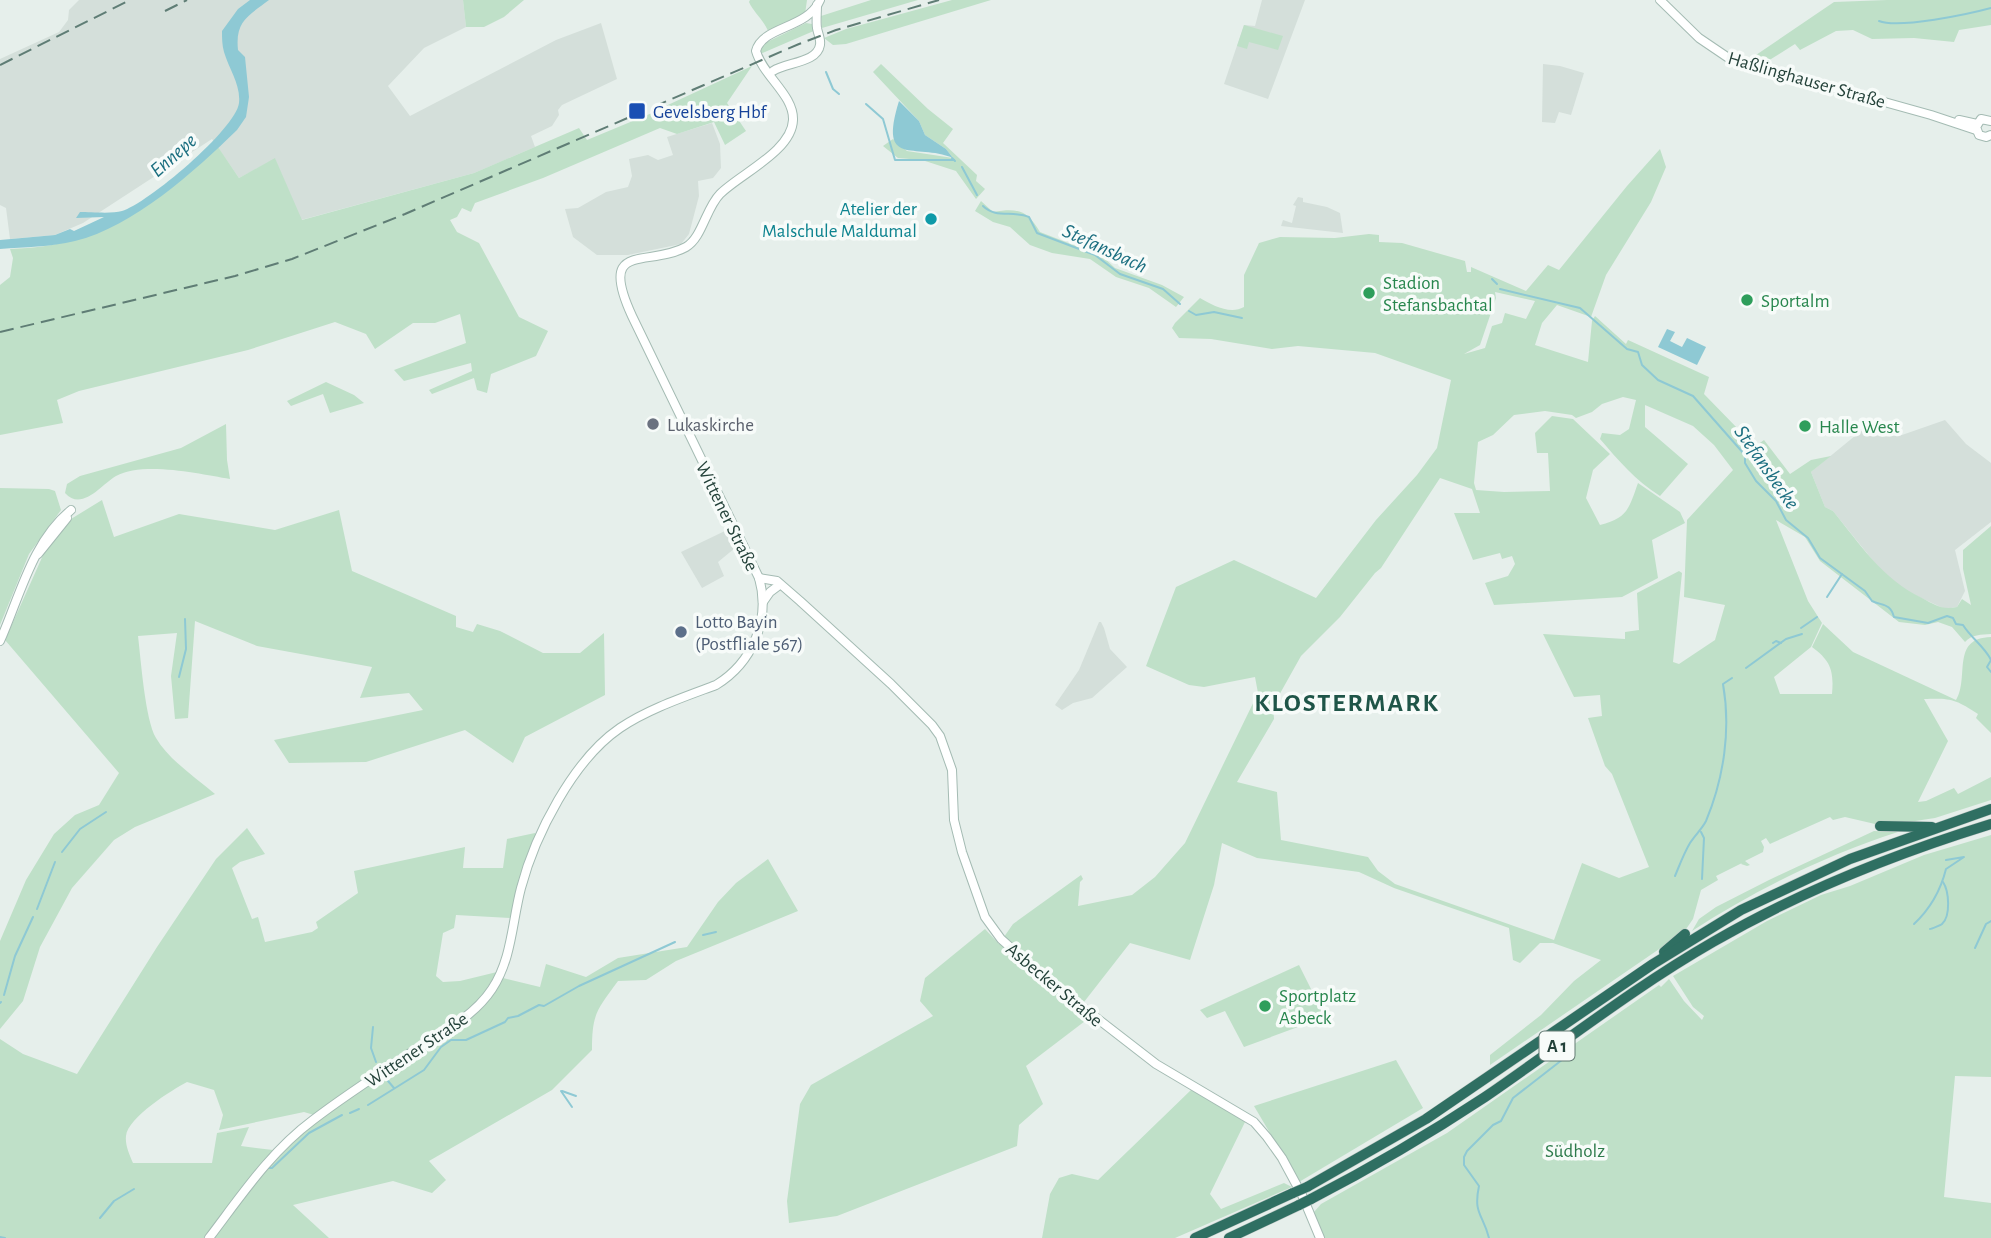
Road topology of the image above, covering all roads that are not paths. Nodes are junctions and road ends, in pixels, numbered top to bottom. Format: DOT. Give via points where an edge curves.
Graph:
graph roads {
  1 [pos="1660,0"];
  2 [pos="818,3"];
  3 [pos="804,19"];
  4 [pos="817,28"];
  5 [pos="773,76"];
  6 [pos="1991,121"];
  7 [pos="1976,127"];
  8 [pos="1991,135"];
  9 [pos="36,556"];
  10 [pos="760,582"];
  11 [pos="780,586"];
  12 [pos="763,602"];
  13 [pos="0,641"];
  14 [pos="1991,809"];
  15 [pos="1991,824"];
  16 [pos="1880,826"];
  17 [pos="1940,827"];
  18 [pos="1991,831"];
  19 [pos="1965,832"];
  20 [pos="1685,934"];
  21 [pos="1653,964"];
  22 [pos="209,1238"];
  23 [pos="1195,1238"];
  24 [pos="1229,1238"];
  25 [pos="1320,1238"];
  1 -- 7 [label="main road, Haßlinghauser Straße" via="1699,38 1730,59"];
  2 -- 3 [label="main road, Wittener Straße"];
  2 -- 4 [label="main road, Wittener Straße"];
  3 -- 4 [label="main road"];
  3 -- 5 [label="main road, Wittener Straße" via="761,40 756,51"];
  4 -- 5 [label="main road, Wittener Straße" via="820,42 816,53 793,61"];
  5 -- 10 [label="main road, Wittener Straße" via="792,111 786,138 716,198 686,247 632,260 620,281 632,316"];
  6 -- 7 [label="main road" via="1984,119"];
  7 -- 8 [label="main road, Haßlinghauser Straße" via="1983,137"];
  9 -- 9 [label="main road" via="44,549 71,510 49,532"];
  9 -- 13 [label="main road"];
  10 -- 11 [label="main road"];
  10 -- 12 [label="main road, Wittener Straße"];
  11 -- 12 [label="main road"];
  11 -- 25 [label="main road, Asbecker Straße" via="891,684 940,736 953,770 954,820 962,852 985,917 1001,939 1156,1064 1254,1122 1282,1158"];
  12 -- 22 [label="main road, Wittener Straße" via="750,652 736,671 716,685 625,725 582,765 529,862 505,964 484,1000 291,1138 251,1181"];
  14 -- 17 [label="highway, A 1"];
  15 -- 19 [label="highway, A 1"];
  16 -- 17 [label="highway"];
  17 -- 21 [label="highway, A 1" via="1804,879 1741,910"];
  18 -- 19 [label="highway"];
  19 -- 24 [label="highway, A 1, bridge" via="1856,872 1713,942 1442,1124 1299,1206"];
  20 -- 21 [label="highway"];
  21 -- 23 [label="highway, A 1, bridge" via="1373,1151"];
}
